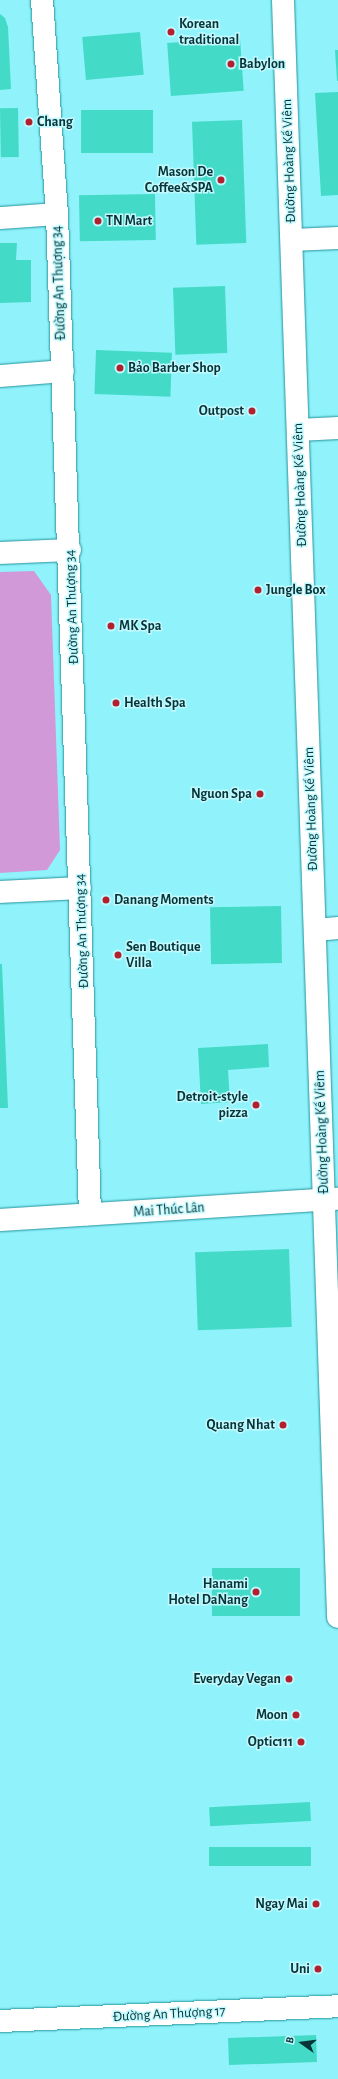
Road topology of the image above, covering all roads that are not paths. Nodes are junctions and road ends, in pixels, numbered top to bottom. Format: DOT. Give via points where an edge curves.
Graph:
graph roads {
  1 [pos="42,0"];
  2 [pos="283,0"];
  3 [pos="57,214"];
  4 [pos="0,218"];
  5 [pos="338,238"];
  6 [pos="292,240"];
  7 [pos="63,371"];
  8 [pos="0,376"];
  9 [pos="338,428"];
  10 [pos="298,430"];
  11 [pos="70,550"];
  12 [pos="0,553"];
  13 [pos="80,888"];
  14 [pos="0,892"];
  15 [pos="338,928"];
  16 [pos="316,930"];
  17 [pos="331,1200"];
  18 [pos="90,1214"];
  19 [pos="0,1220"];
  20 [pos="335,1444"];
  21 [pos="338,1605"];
  22 [pos="338,2006"];
  23 [pos="0,2021"];
  1 -- 3 [label="street, Đường An Thượng 34"];
  2 -- 6 [label="street, Đường Hoàng Kế Viêm"];
  3 -- 4 [label="street"];
  3 -- 7 [label="street, Đường An Thượng 34"];
  5 -- 6 [label="street"];
  6 -- 10 [label="street, Đường Hoàng Kế Viêm"];
  7 -- 8 [label="street"];
  7 -- 11 [label="street, Đường An Thượng 34"];
  9 -- 10 [label="street"];
  10 -- 16 [label="street, Đường Hoàng Kế Viêm"];
  11 -- 12 [label="street"];
  11 -- 13 [label="street, Đường An Thượng 34"];
  13 -- 14 [label="street"];
  13 -- 18 [label="street, Đường An Thượng 34"];
  15 -- 16 [label="street"];
  16 -- 17 [label="street, Đường Hoàng Kế Viêm"];
  17 -- 18 [label="street, Mai Thúc Lân"];
  17 -- 20 [label="street, Đường Hoàng Kế Viêm"];
  18 -- 19 [label="street, Mai Thúc Lân"];
  20 -- 21 [label="street, Đường Hoàng Kế Viêm"];
  22 -- 23 [label="street, Đường An Thượng 17"];
}
